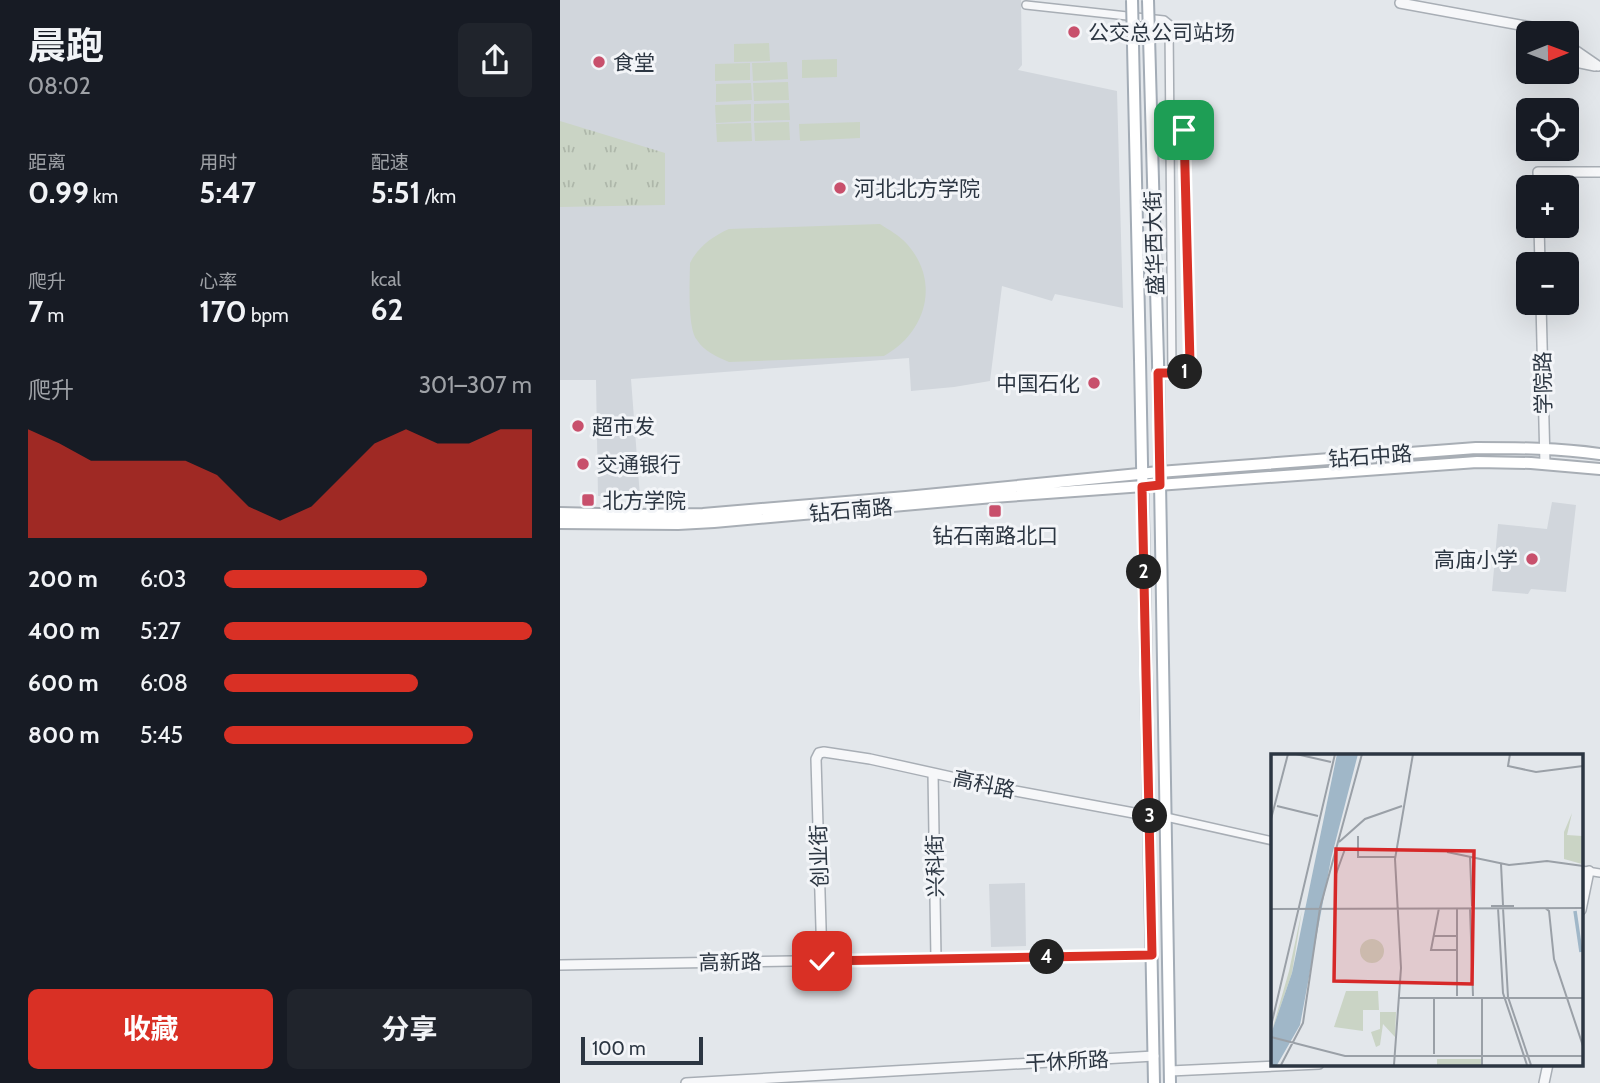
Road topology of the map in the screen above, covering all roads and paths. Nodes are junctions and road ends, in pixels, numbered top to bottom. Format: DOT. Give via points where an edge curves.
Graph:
graph roads {
  1 [pos="1132,0"];
  2 [pos="1148,0"];
  3 [pos="1400,3"];
  4 [pos="1026,5"];
  5 [pos="1516,24"];
  6 [pos="1579,53"];
  7 [pos="1579,62"];
  8 [pos="1599,66"];
  9 [pos="1184,130"];
  10 [pos="1600,172"];
  11 [pos="1538,175"];
  12 [pos="1541,315"];
  13 [pos="1158,373"];
  14 [pos="1172,373"];
  15 [pos="1545,449"];
  16 [pos="1600,454"];
  17 [pos="1545,464"];
  18 [pos="1600,469"];
  19 [pos="1159,472"];
  20 [pos="1141,474"];
  21 [pos="1160,485"];
  22 [pos="1142,487"];
  23 [pos="560,513"];
  24 [pos="560,523"];
  25 [pos="1146,648"];
  26 [pos="1163,648"];
  27 [pos="819,753"];
  28 [pos="933,773"];
  29 [pos="1150,816"];
  30 [pos="1166,817"];
  31 [pos="1271,841"];
  32 [pos="1585,870"];
  33 [pos="1600,873"];
  34 [pos="1583,890"];
  35 [pos="1152,955"];
  36 [pos="936,959"];
  37 [pos="822,961"];
  38 [pos="560,965"];
  39 [pos="1154,1056"];
  40 [pos="1276,1066"];
  41 [pos="1170,1071"];
  42 [pos="686,1083"];
  43 [pos="1154,1083"];
  44 [pos="1170,1083"];
  1 -- 20 [label="main road, 盛华西大街, bridge"];
  2 -- 13 [label="main road, 盛华西大街, bridge"];
  3 -- 5 [label="street"];
  4 -- 14 [label="street" via="1168,24"];
  6 -- 8 [label="street"];
  7 -- 8 [label="street"];
  9 -- 14 [label="street" via="1190,363 1183,373"];
  10 -- 11 [label="street"];
  12 -- 15 [label="street, 学院路"];
  13 -- 14 [label="street"];
  13 -- 19 [label="main road, 盛华西大街"];
  15 -- 16 [label="main road, 钻石中路"];
  15 -- 17 [label="street, 学院路"];
  15 -- 19 [label="main road, 钻石中路" via="1452,450"];
  17 -- 18 [label="main road, 钻石中路"];
  17 -- 21 [label="main road, 钻石中路" via="1477,462"];
  19 -- 20 [label="main road, 钻石中路"];
  19 -- 21 [label="main road"];
  20 -- 22 [label="main road, 盛华西大街"];
  20 -- 23 [label="main road, 钻石南路" via="703,514"];
  21 -- 22 [label="main road, 钻石中路"];
  21 -- 26 [label="main road"];
  22 -- 24 [label="main road, 钻石南路" via="714,522"];
  22 -- 25 [label="main road"];
  25 -- 26 [label="main road"];
  25 -- 29 [label="main road"];
  26 -- 30 [label="main road"];
  27 -- 28 [label="street, 高科路"];
  27 -- 37 [label="street, 创业街"];
  28 -- 29 [label="street, 高科路"];
  28 -- 36 [label="street, 兴科街"];
  29 -- 35 [label="main road"];
  30 -- 31 [label="street"];
  30 -- 41 [label="main road"];
  32 -- 33 [label="street"];
  32 -- 34 [label="street"];
  35 -- 36 [label="street, 高新路"];
  35 -- 39 [label="main road"];
  36 -- 37 [label="street, 高新路"];
  37 -- 38 [label="street, 高新路"];
  39 -- 42 [label="street, 干休所路"];
  39 -- 43 [label="main road"];
  40 -- 41 [label="street"];
  41 -- 44 [label="main road"];
}
